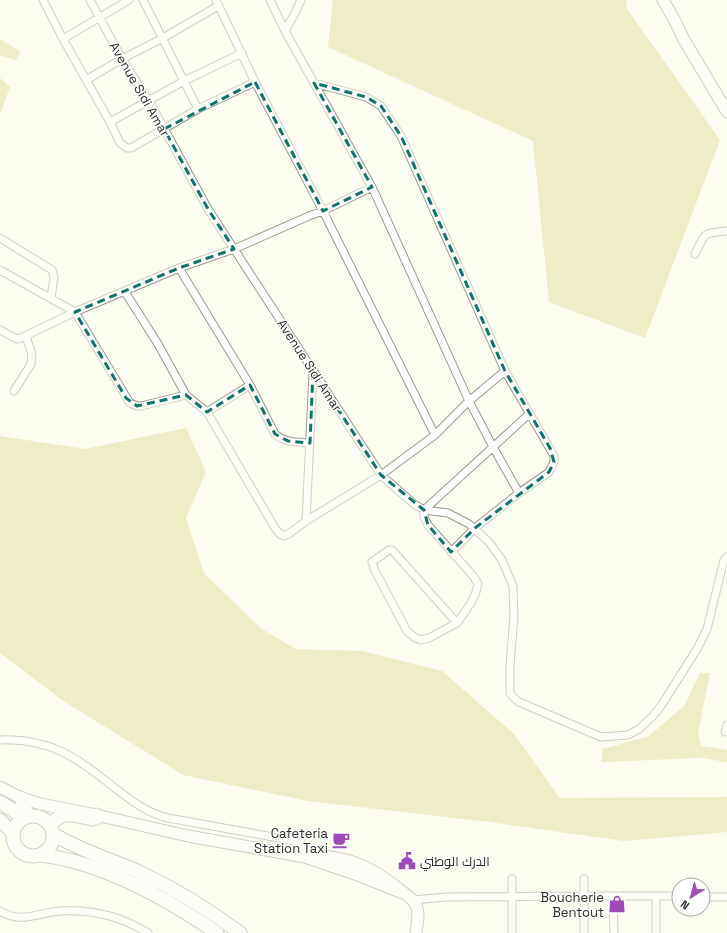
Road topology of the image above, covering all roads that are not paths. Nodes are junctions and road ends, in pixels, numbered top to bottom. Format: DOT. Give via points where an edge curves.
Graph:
graph roads {
  1 [pos="43,0"];
  2 [pos="90,0"];
  3 [pos="129,0"];
  4 [pos="143,0"];
  5 [pos="270,0"];
  6 [pos="301,0"];
  7 [pos="663,0"];
  8 [pos="217,3"];
  9 [pos="99,18"];
  10 [pos="676,23"];
  11 [pos="285,31"];
  12 [pos="163,38"];
  13 [pos="63,40"];
  14 [pos="242,53"];
  15 [pos="122,59"];
  16 [pos="86,80"];
  17 [pos="184,81"];
  18 [pos="255,82"];
  19 [pos="314,83"];
  20 [pos="727,99"];
  21 [pos="149,100"];
  22 [pos="198,109"];
  23 [pos="727,112"];
  24 [pos="110,122"];
  25 [pos="164,129"];
  26 [pos="372,187"];
  27 [pos="323,211"];
  28 [pos="727,231"];
  29 [pos="0,238"];
  30 [pos="234,250"];
  31 [pos="695,254"];
  32 [pos="179,268"];
  33 [pos="0,270"];
  34 [pos="125,292"];
  35 [pos="51,298"];
  36 [pos="76,312"];
  37 [pos="0,330"];
  38 [pos="26,336"];
  39 [pos="505,371"];
  40 [pos="313,373"];
  41 [pos="250,385"];
  42 [pos="14,390"];
  43 [pos="186,395"];
  44 [pos="468,401"];
  45 [pos="207,412"];
  46 [pos="529,414"];
  47 [pos="435,435"];
  48 [pos="310,443"];
  49 [pos="493,446"];
  50 [pos="381,475"];
  51 [pos="519,493"];
  52 [pos="424,510"];
  53 [pos="306,520"];
  54 [pos="475,528"];
  55 [pos="451,552"];
  56 [pos="727,557"];
  57 [pos="456,624"];
  58 [pos="0,740"];
  59 [pos="0,787"];
  60 [pos="26,800"];
  61 [pos="0,802"];
  62 [pos="62,809"];
  63 [pos="96,815"];
  64 [pos="0,820"];
  65 [pos="39,822"];
  66 [pos="13,834"];
  67 [pos="41,855"];
  68 [pos="304,857"];
  69 [pos="512,879"];
  70 [pos="584,880"];
  71 [pos="584,896"];
  72 [pos="614,896"];
  73 [pos="656,896"];
  74 [pos="671,896"];
  75 [pos="409,897"];
  76 [pos="513,897"];
  77 [pos="711,897"];
  78 [pos="727,897"];
  79 [pos="0,911"];
  80 [pos="148,933"];
  81 [pos="217,933"];
  82 [pos="240,933"];
  83 [pos="416,933"];
  84 [pos="512,933"];
  85 [pos="584,933"];
  86 [pos="614,933"];
  87 [pos="656,933"];
  1 -- 13 [label="street"];
  2 -- 9 [label="street, Avenue Sidi Amar"];
  3 -- 9 [label="street"];
  4 -- 12 [label="street"];
  5 -- 11 [label="street"];
  6 -- 11 [label="street"];
  7 -- 10 [label="main road"];
  8 -- 12 [label="street"];
  8 -- 14 [label="street"];
  9 -- 13 [label="street"];
  9 -- 15 [label="street, Avenue Sidi Amar"];
  10 -- 20 [label="main road"];
  10 -- 23 [label="main road"];
  11 -- 19 [label="street"];
  12 -- 15 [label="street"];
  12 -- 17 [label="street"];
  13 -- 16 [label="street"];
  14 -- 17 [label="street"];
  14 -- 18 [label="street"];
  15 -- 16 [label="street"];
  15 -- 21 [label="street, Avenue Sidi Amar"];
  16 -- 24 [label="street"];
  17 -- 21 [label="street"];
  17 -- 22 [label="street"];
  18 -- 22 [label="street"];
  18 -- 27 [label="street"];
  19 -- 26 [label="street"];
  19 -- 39 [label="street" via="374,101 400,136"];
  21 -- 24 [label="street"];
  21 -- 25 [label="street, Avenue Sidi Amar"];
  22 -- 25 [label="street"];
  24 -- 25 [label="street" via="120,143 127,148 132,148"];
  25 -- 30 [label="street, Avenue Sidi Amar"];
  26 -- 27 [label="street"];
  26 -- 44 [label="street"];
  27 -- 30 [label="street"];
  27 -- 47 [label="street"];
  28 -- 31 [label="street" via="709,232"];
  29 -- 35 [label="street" via="52,270 54,277"];
  30 -- 32 [label="street"];
  30 -- 40 [label="street, Avenue Sidi Amar"];
  32 -- 34 [label="street"];
  32 -- 41 [label="street"];
  33 -- 35 [label="street"];
  34 -- 36 [label="street"];
  34 -- 43 [label="street"];
  35 -- 36 [label="street"];
  36 -- 38 [label="street"];
  36 -- 43 [label="street" via="130,403 141,406"];
  37 -- 38 [label="street" via="17,339"];
  38 -- 42 [label="street" via="32,354 31,364"];
  39 -- 44 [label="street"];
  39 -- 46 [label="street"];
  40 -- 48 [label="street"];
  40 -- 50 [label="street, Avenue Sidi Amar"];
  41 -- 45 [label="street"];
  41 -- 48 [label="street" via="276,434 282,440"];
  43 -- 45 [label="street"];
  44 -- 47 [label="street"];
  44 -- 49 [label="street"];
  45 -- 53 [label="street" via="280,534 290,534"];
  46 -- 49 [label="street"];
  46 -- 51 [label="street" via="552,452 554,462 549,472"];
  47 -- 50 [label="street"];
  48 -- 53 [label="street"];
  49 -- 51 [label="street"];
  49 -- 52 [label="street"];
  50 -- 52 [label="street, Avenue Sidi Amar"];
  50 -- 53 [label="street"];
  51 -- 54 [label="street"];
  52 -- 54 [label="street, Avenue Sidi Amar" via="448,513"];
  52 -- 55 [label="street" via="428,525"];
  54 -- 55 [label="street"];
  54 -- 56 [label="street, Avenue Sidi Amar" via="498,554 514,586 510,693 518,702 601,737 628,735 653,716 661,706 683,674 707,630 724,560"];
  55 -- 57 [label="street" via="478,584 471,603"];
  57 -- 57 [label="street" via="429,638 421,640 414,637 407,631 372,562 386,551 392,550"];
  58 -- 68 [label="street" via="37,742 61,750 84,763 152,813 301,842"];
  59 -- 60 [label="main road"];
  60 -- 62 [label="main road"];
  60 -- 65 [label="highway"];
  61 -- 65 [label="highway"];
  62 -- 63 [label="main road"];
  62 -- 65 [label="highway" via="52,812"];
  63 -- 65 [label="highway" via="93,819 65,814"];
  63 -- 68 [label="main road" via="188,836"];
  64 -- 66 [label="highway"];
  65 -- 66 [label="highway" via="17,824"];
  65 -- 67 [label="highway" via="53,840 46,852"];
  65 -- 82 [label="highway" via="77,846 172,889"];
  66 -- 67 [label="highway" via="16,847 21,852 27,855"];
  67 -- 81 [label="highway" via="78,863 127,882 181,910"];
  68 -- 75 [label="main road" via="326,856 356,862 382,876"];
  69 -- 76 [label="street"];
  70 -- 71 [label="street"];
  71 -- 72 [label="street"];
  71 -- 76 [label="street"];
  71 -- 85 [label="street"];
  72 -- 73 [label="street"];
  72 -- 86 [label="street"];
  73 -- 74 [label="street"];
  73 -- 87 [label="street"];
  75 -- 76 [label="street"];
  75 -- 83 [label="main road" via="417,910"];
  76 -- 84 [label="street"];
  77 -- 78 [label="street"];
  79 -- 80 [label="street" via="11,917 23,918 58,912 95,912 118,918"];
}
